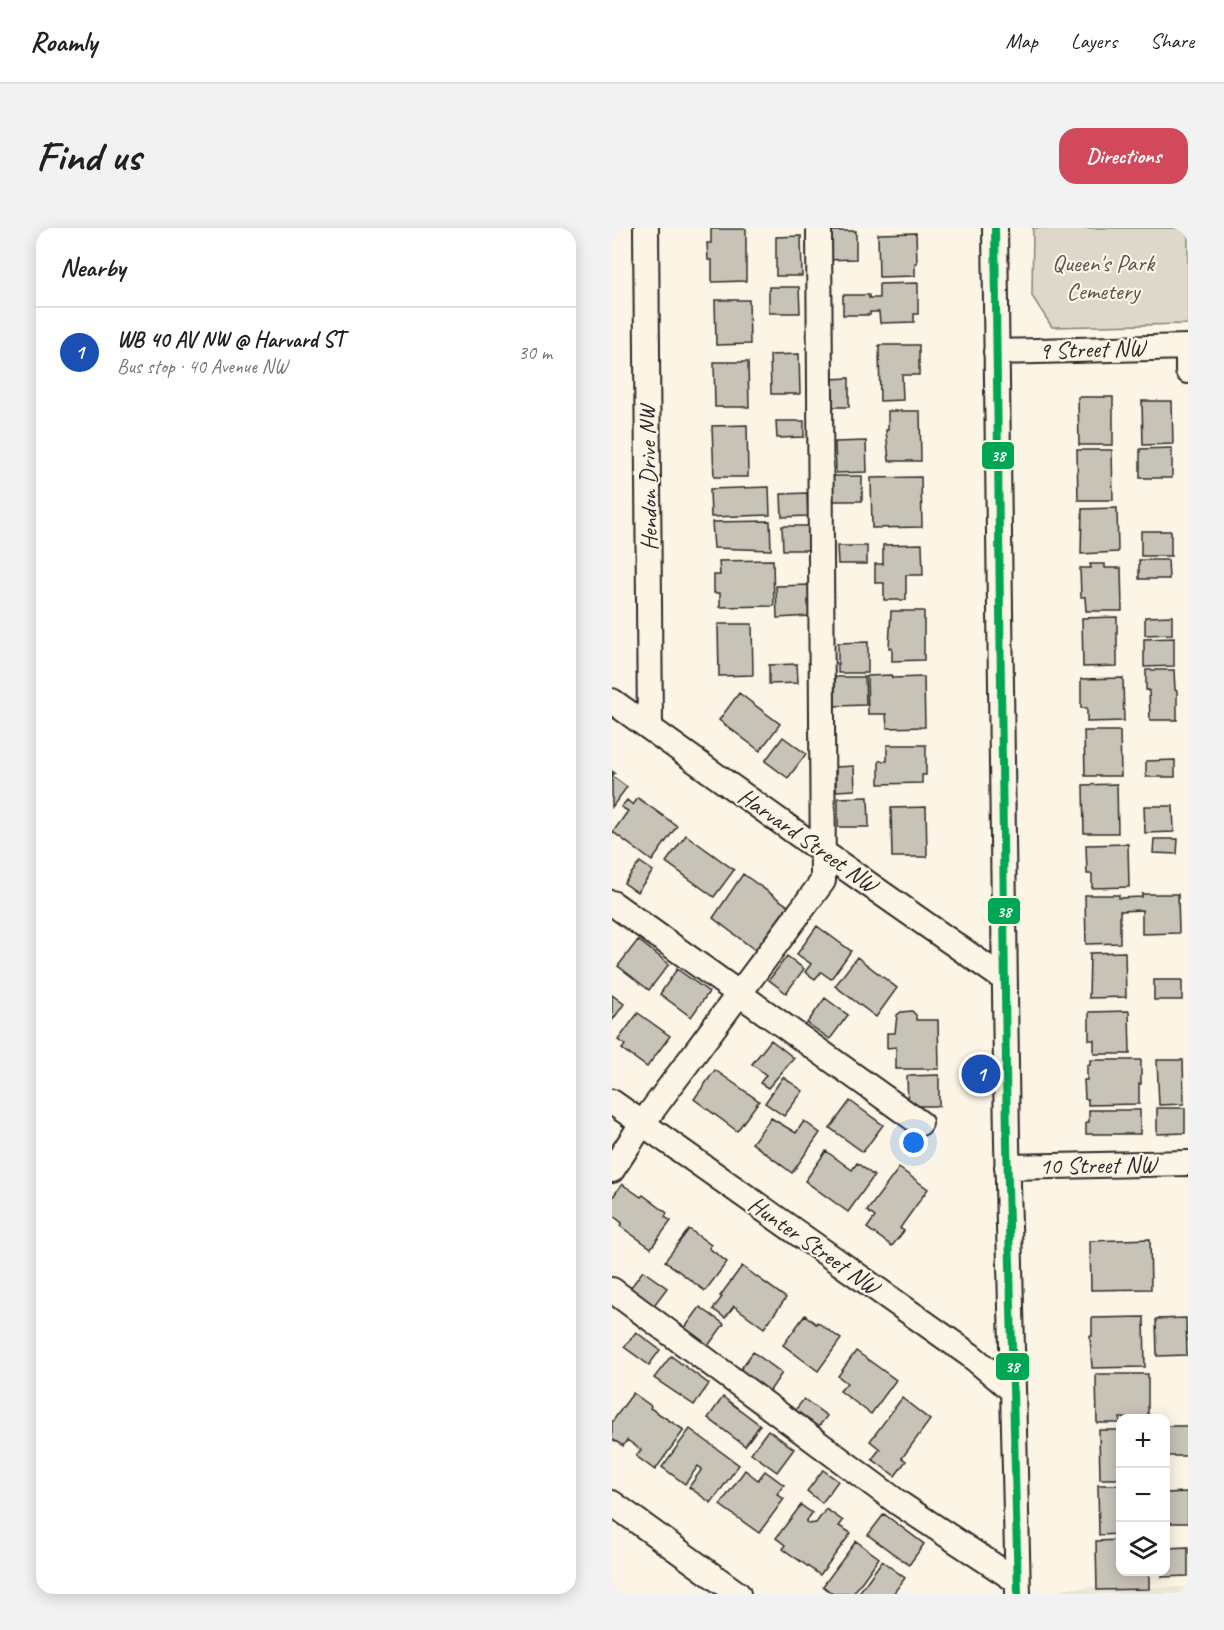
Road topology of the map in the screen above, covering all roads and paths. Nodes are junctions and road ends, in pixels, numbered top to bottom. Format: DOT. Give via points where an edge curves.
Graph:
graph roads {
  1 [pos="646,228"];
  2 [pos="819,228"];
  3 [pos="995,228"];
  4 [pos="1188,347"];
  5 [pos="996,352"];
  6 [pos="1188,371"];
  7 [pos="612,700"];
  8 [pos="651,728"];
  9 [pos="824,853"];
  10 [pos="612,903"];
  11 [pos="1004,979"];
  12 [pos="739,994"];
  13 [pos="612,1101"];
  14 [pos="920,1123"];
  15 [pos="642,1124"];
  16 [pos="1188,1163"];
  17 [pos="1007,1167"];
  18 [pos="612,1170"];
  19 [pos="612,1290"];
  20 [pos="1012,1391"];
  21 [pos="612,1503"];
  22 [pos="1018,1587"];
  23 [pos="738,1594"];
  1 -- 8 [label="street, Hendon Drive NW"];
  2 -- 9 [label="street"];
  3 -- 5 [label="street"];
  4 -- 5 [label="street, 9 Street NW"];
  4 -- 6 [label="street"];
  5 -- 11 [label="street"];
  7 -- 8 [label="street, Harvard Street NW"];
  8 -- 9 [label="street, Harvard Street NW"];
  9 -- 11 [label="street, Harvard Street NW"];
  9 -- 12 [label="street" via="823,881"];
  10 -- 12 [label="street"];
  11 -- 17 [label="street"];
  12 -- 14 [label="street"];
  12 -- 15 [label="street"];
  13 -- 15 [label="street, Hunter Street NW"];
  15 -- 18 [label="street"];
  15 -- 20 [label="street, Hunter Street NW" via="970,1355"];
  16 -- 17 [label="street, 10 Street NW"];
  17 -- 20 [label="street"];
  19 -- 22 [label="street"];
  20 -- 22 [label="street"];
  21 -- 23 [label="street"];
}
